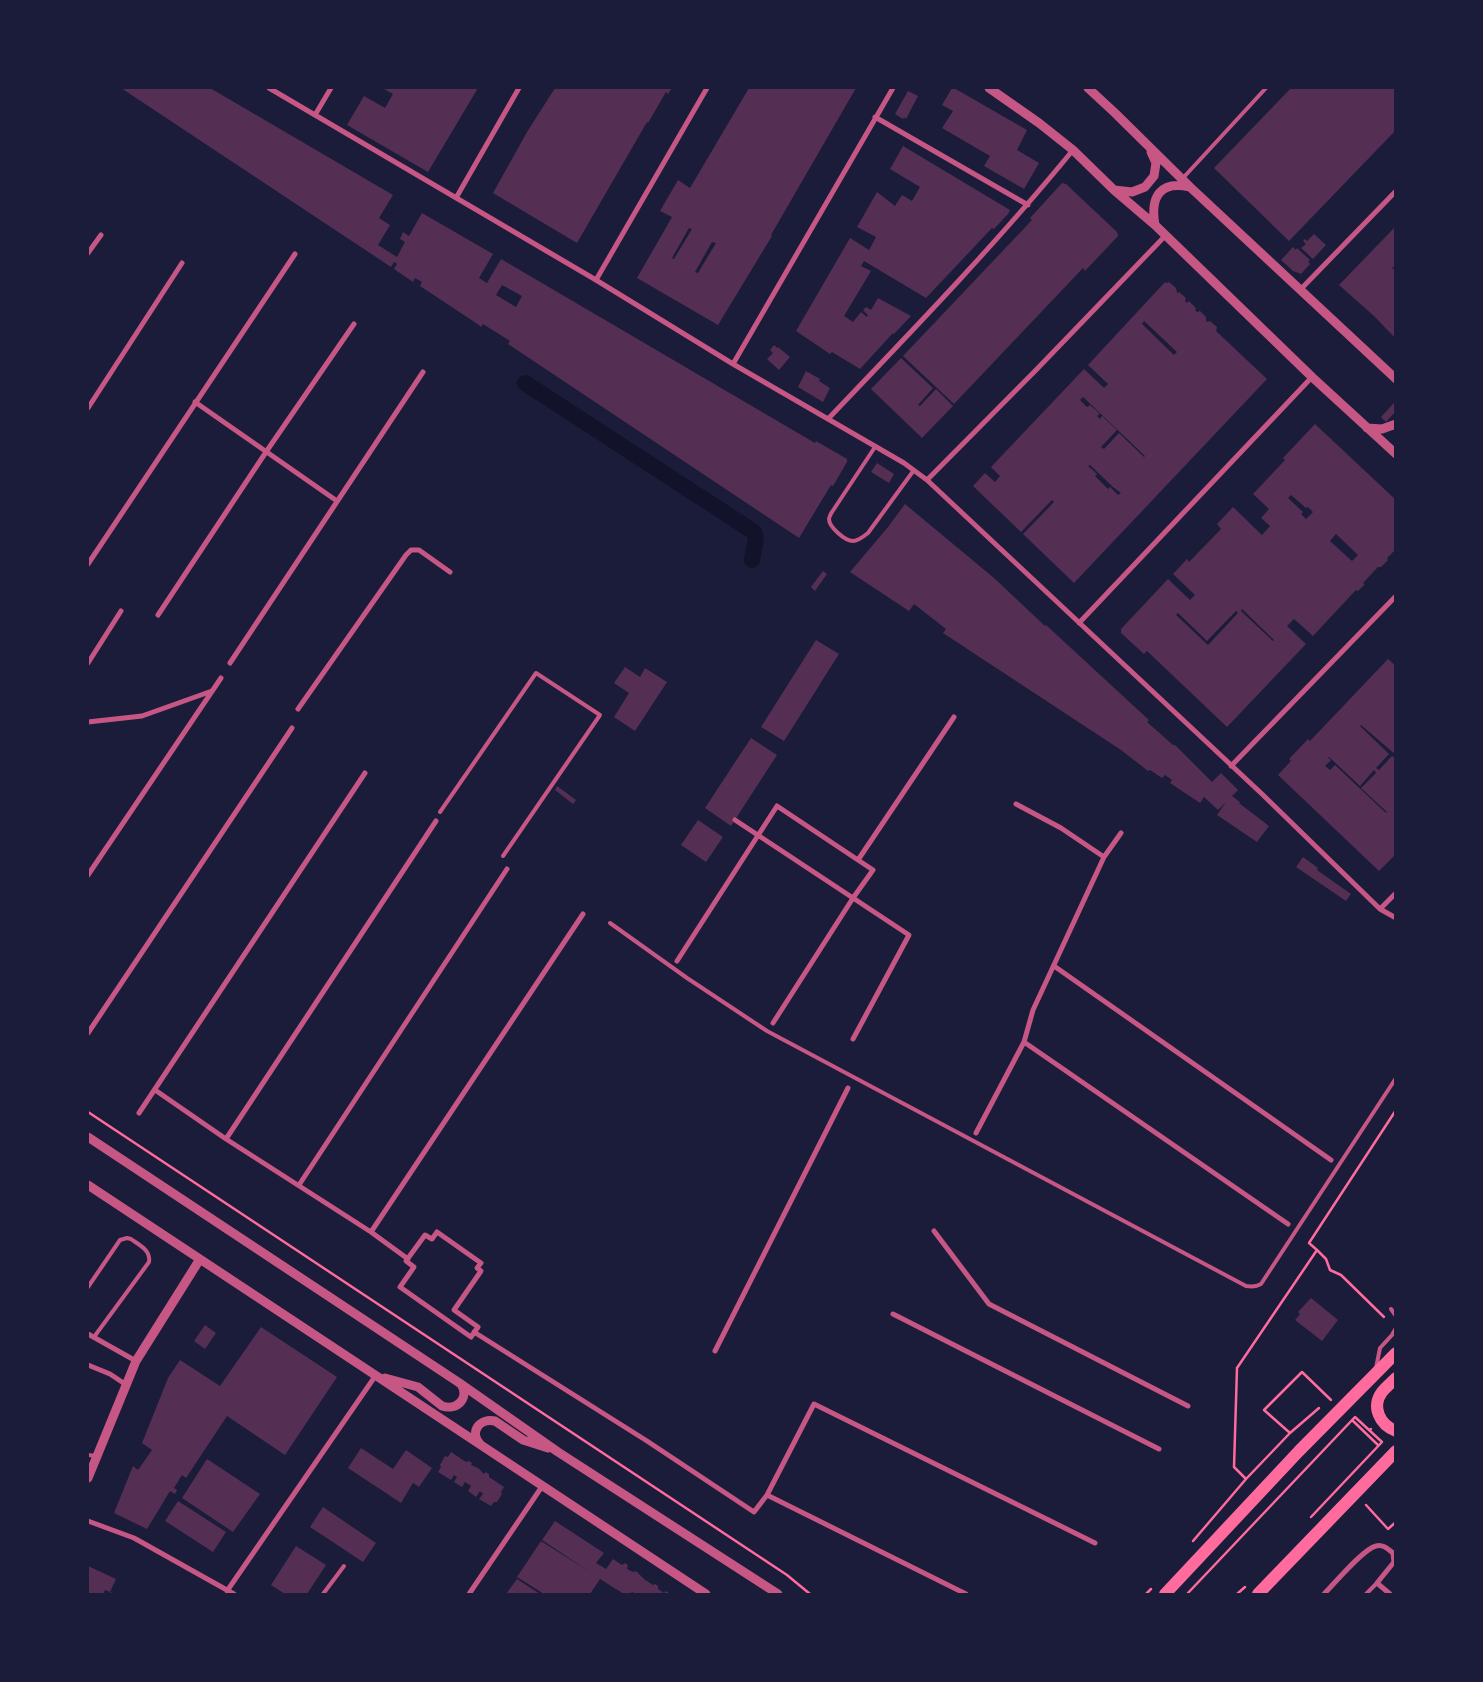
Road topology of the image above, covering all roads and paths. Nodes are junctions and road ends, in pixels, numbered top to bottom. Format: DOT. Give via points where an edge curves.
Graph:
graph roads {
  1 [pos="269,88"];
  2 [pos="331,88"];
  3 [pos="520,88"];
  4 [pos="707,88"];
  5 [pos="893,88"];
  6 [pos="989,88"];
  7 [pos="1088,88"];
  8 [pos="1266,88"];
  9 [pos="315,115"];
  10 [pos="876,117"];
  11 [pos="1150,149"];
  12 [pos="1074,150"];
  13 [pos="1182,178"];
  14 [pos="1190,187"];
  15 [pos="1114,190"];
  16 [pos="1396,191"];
  17 [pos="456,198"];
  18 [pos="1028,205"];
  19 [pos="1155,224"];
  20 [pos="101,235"];
  21 [pos="1166,235"];
  22 [pos="88,253"];
  23 [pos="295,254"];
  24 [pos="182,263"];
  25 [pos="596,280"];
  26 [pos="1300,290"];
  27 [pos="354,324"];
  28 [pos="734,364"];
  29 [pos="423,372"];
  30 [pos="1312,377"];
  31 [pos="1396,379"];
  32 [pos="195,402"];
  33 [pos="88,408"];
  34 [pos="828,419"];
  35 [pos="1396,424"];
  36 [pos="1367,428"];
  37 [pos="875,447"];
  38 [pos="266,452"];
  39 [pos="1396,454"];
  40 [pos="914,470"];
  41 [pos="927,480"];
  42 [pos="337,501"];
  43 [pos="88,564"];
  44 [pos="450,572"];
  45 [pos="1396,596"];
  46 [pos="121,611"];
  47 [pos="158,615"];
  48 [pos="1079,623"];
  49 [pos="88,663"];
  50 [pos="230,663"];
  51 [pos="221,678"];
  52 [pos="212,691"];
  53 [pos="298,709"];
  54 [pos="954,716"];
  55 [pos="88,722"];
  56 [pos="292,728"];
  57 [pos="1231,766"];
  58 [pos="364,773"];
  59 [pos="1016,804"];
  60 [pos="440,812"];
  61 [pos="735,820"];
  62 [pos="436,821"];
  63 [pos="1121,833"];
  64 [pos="758,835"];
  65 [pos="503,856"];
  66 [pos="1104,857"];
  67 [pos="858,860"];
  68 [pos="507,869"];
  69 [pos="88,875"];
  70 [pos="1396,893"];
  71 [pos="853,898"];
  72 [pos="1380,909"];
  73 [pos="582,914"];
  74 [pos="1396,918"];
  75 [pos="610,923"];
  76 [pos="677,961"];
  77 [pos="1054,966"];
  78 [pos="773,1024"];
  79 [pos="88,1033"];
  80 [pos="853,1040"];
  81 [pos="1024,1042"];
  82 [pos="1396,1078"];
  83 [pos="848,1088"];
  84 [pos="155,1090"];
  85 [pos="1396,1110"];
  86 [pos="88,1112"];
  87 [pos="140,1113"];
  88 [pos="976,1133"];
  89 [pos="88,1137"];
  90 [pos="226,1139"];
  91 [pos="88,1141"];
  92 [pos="99,1144"];
  93 [pos="1331,1160"];
  94 [pos="88,1184"];
  95 [pos="299,1185"];
  96 [pos="1288,1224"];
  97 [pos="934,1231"];
  98 [pos="371,1232"];
  99 [pos="1317,1250"];
  100 [pos="408,1259"];
  101 [pos="200,1260"];
  102 [pos="88,1287"];
  103 [pos="1392,1309"];
  104 [pos="893,1314"];
  105 [pos="1396,1316"];
  106 [pos="1387,1321"];
  107 [pos="1396,1328"];
  108 [pos="474,1332"];
  109 [pos="88,1334"];
  110 [pos="94,1337"];
  111 [pos="715,1351"];
  112 [pos="1396,1353"];
  113 [pos="136,1361"];
  114 [pos="88,1365"];
  115 [pos="1375,1374"];
  116 [pos="376,1376"];
  117 [pos="1396,1378"];
  118 [pos="458,1382"];
  119 [pos="125,1384"];
  120 [pos="1188,1406"];
  121 [pos="1346,1415"];
  122 [pos="1381,1420"];
  123 [pos="1369,1430"];
  124 [pos="1396,1431"];
  125 [pos="1290,1434"];
  126 [pos="480,1445"];
  127 [pos="1160,1449"];
  128 [pos="1382,1449"];
  129 [pos="1396,1451"];
  130 [pos="558,1452"];
  131 [pos="92,1455"];
  132 [pos="88,1478"];
  133 [pos="1246,1478"];
  134 [pos="543,1486"];
  135 [pos="767,1495"];
  136 [pos="1366,1505"];
  137 [pos="1310,1518"];
  138 [pos="88,1521"];
  139 [pos="1396,1522"];
  140 [pos="1095,1543"];
  141 [pos="1190,1546"];
  142 [pos="344,1566"];
  143 [pos="1250,1581"];
  144 [pos="1377,1582"];
  145 [pos="1152,1588"];
  146 [pos="228,1591"];
  147 [pos="234,1594"];
  148 [pos="323,1594"];
  149 [pos="469,1594"];
  150 [pos="706,1594"];
  151 [pos="778,1594"];
  152 [pos="810,1594"];
  153 [pos="966,1594"];
  154 [pos="1146,1594"];
  155 [pos="1165,1594"];
  156 [pos="1187,1594"];
  157 [pos="1237,1594"];
  158 [pos="1258,1594"];
  159 [pos="1324,1594"];
  160 [pos="1366,1594"];
  161 [pos="1390,1594"];
  1 -- 9 [label="street"];
  2 -- 9 [label="street"];
  3 -- 17 [label="street"];
  4 -- 25 [label="street"];
  5 -- 10 [label="street"];
  6 -- 12 [label="street"];
  7 -- 11 [label="street"];
  8 -- 13 [label="lane"];
  9 -- 17 [label="street"];
  10 -- 18 [label="street"];
  10 -- 28 [label="street"];
  11 -- 13 [label="street"];
  11 -- 15 [label="street" via="1156,163 1154,176 1145,187 1132,192"];
  12 -- 15 [label="street"];
  12 -- 18 [label="street"];
  13 -- 14 [label="street"];
  14 -- 19 [label="street" via="1174,185 1158,194 1152,211"];
  14 -- 26 [label="street"];
  15 -- 19 [label="street"];
  16 -- 26 [label="street"];
  17 -- 25 [label="street"];
  18 -- 34 [label="street"];
  19 -- 21 [label="street"];
  20 -- 22 [label="street"];
  21 -- 30 [label="street"];
  21 -- 41 [label="street"];
  23 -- 32 [label="street"];
  24 -- 33 [label="street"];
  25 -- 28 [label="street"];
  26 -- 31 [label="street"];
  27 -- 38 [label="street"];
  28 -- 34 [label="street"];
  29 -- 42 [label="street"];
  30 -- 36 [label="street"];
  30 -- 48 [label="street"];
  32 -- 38 [label="street"];
  32 -- 43 [label="street"];
  34 -- 37 [label="street"];
  35 -- 36 [label="street" via="1382,429"];
  36 -- 39 [label="street"];
  37 -- 40 [label="street"];
  37 -- 40 [label="lane" via="829,519 830,526 846,538 852,541 868,534"];
  38 -- 42 [label="street"];
  38 -- 47 [label="street"];
  40 -- 41 [label="street"];
  41 -- 48 [label="street"];
  42 -- 50 [label="street"];
  44 -- 53 [label="street" via="419,550 411,550"];
  45 -- 57 [label="street"];
  46 -- 49 [label="street"];
  48 -- 57 [label="street"];
  51 -- 52 [label="street"];
  52 -- 55 [label="street" via="142,716"];
  52 -- 69 [label="street"];
  54 -- 67 [label="street"];
  56 -- 79 [label="street"];
  57 -- 72 [label="street"];
  58 -- 84 [label="street"];
  59 -- 66 [label="street" via="1061,828"];
  60 -- 65 [label="lane" via="536,672 600,715"];
  61 -- 64 [label="street"];
  62 -- 90 [label="street"];
  63 -- 66 [label="street"];
  64 -- 67 [label="street" via="777,806"];
  64 -- 71 [label="street"];
  64 -- 76 [label="street"];
  66 -- 77 [label="street"];
  67 -- 71 [label="street" via="873,870"];
  68 -- 95 [label="street"];
  70 -- 72 [label="street"];
  71 -- 78 [label="street"];
  71 -- 80 [label="street" via="909,935"];
  72 -- 74 [label="street"];
  73 -- 98 [label="street"];
  75 -- 82 [label="lane" via="768,1031 1251,1287 1261,1284"];
  77 -- 81 [label="street" via="1033,1010"];
  77 -- 93 [label="street"];
  81 -- 88 [label="street"];
  81 -- 96 [label="street"];
  83 -- 111 [label="street"];
  84 -- 87 [label="street"];
  84 -- 90 [label="street"];
  85 -- 99 [label="path" via="1309,1242"];
  86 -- 152 [label="path" via="787,1575"];
  89 -- 92 [label="street"];
  90 -- 95 [label="street"];
  91 -- 92 [label="street"];
  92 -- 118 [label="street"];
  94 -- 101 [label="street"];
  95 -- 98 [label="street"];
  97 -- 120 [label="street" via="988,1304"];
  98 -- 100 [label="street"];
  99 -- 106 [label="path" via="1326,1259 1330,1270 1342,1275"];
  99 -- 133 [label="path" via="1237,1368 1234,1467"];
  100 -- 108 [label="street" via="406,1262 414,1267 400,1287 471,1337"];
  100 -- 108 [label="street" via="425,1235 432,1239 437,1232 481,1263 477,1268 481,1271 454,1310 478,1327"];
  101 -- 113 [label="street"];
  101 -- 116 [label="street"];
  102 -- 110 [label="lane" via="120,1240 131,1239 148,1253 149,1262"];
  103 -- 105 [label="lane"];
  104 -- 127 [label="street"];
  107 -- 115 [label="lane" via="1380,1348"];
  108 -- 135 [label="street" via="754,1512"];
  109 -- 110 [label="street"];
  110 -- 113 [label="street"];
  112 -- 115 [label="main road"];
  113 -- 119 [label="street"];
  114 -- 119 [label="street"];
  115 -- 155 [label="main road"];
  116 -- 118 [label="street" via="418,1388 447,1408 463,1400 464,1390"];
  116 -- 126 [label="street"];
  116 -- 146 [label="street"];
  117 -- 122 [label="main road" via="1378,1400"];
  118 -- 130 [label="street"];
  119 -- 131 [label="street"];
  121 -- 128 [label="path"];
  122 -- 123 [label="path"];
  122 -- 124 [label="main road"];
  123 -- 137 [label="path" via="1382,1442"];
  123 -- 156 [label="path" via="1355,1417"];
  125 -- 125 [label="path" via="1264,1410 1302,1372 1331,1400"];
  125 -- 133 [label="path"];
  126 -- 130 [label="street" via="475,1432 480,1423 489,1420 523,1440"];
  126 -- 134 [label="street"];
  129 -- 158 [label="main road"];
  130 -- 151 [label="street"];
  131 -- 132 [label="street"];
  133 -- 141 [label="path"];
  134 -- 149 [label="street"];
  134 -- 150 [label="street"];
  135 -- 140 [label="street" via="814,1404"];
  135 -- 153 [label="street"];
  136 -- 139 [label="path" via="1388,1529"];
  138 -- 146 [label="street" via="134,1538"];
  142 -- 148 [label="lane"];
  143 -- 157 [label="path"];
  144 -- 159 [label="street" via="1394,1562 1393,1553 1378,1545 1368,1550"];
  144 -- 160 [label="lane"];
  144 -- 161 [label="street"];
  145 -- 154 [label="path"];
  146 -- 147 [label="street"];
}
